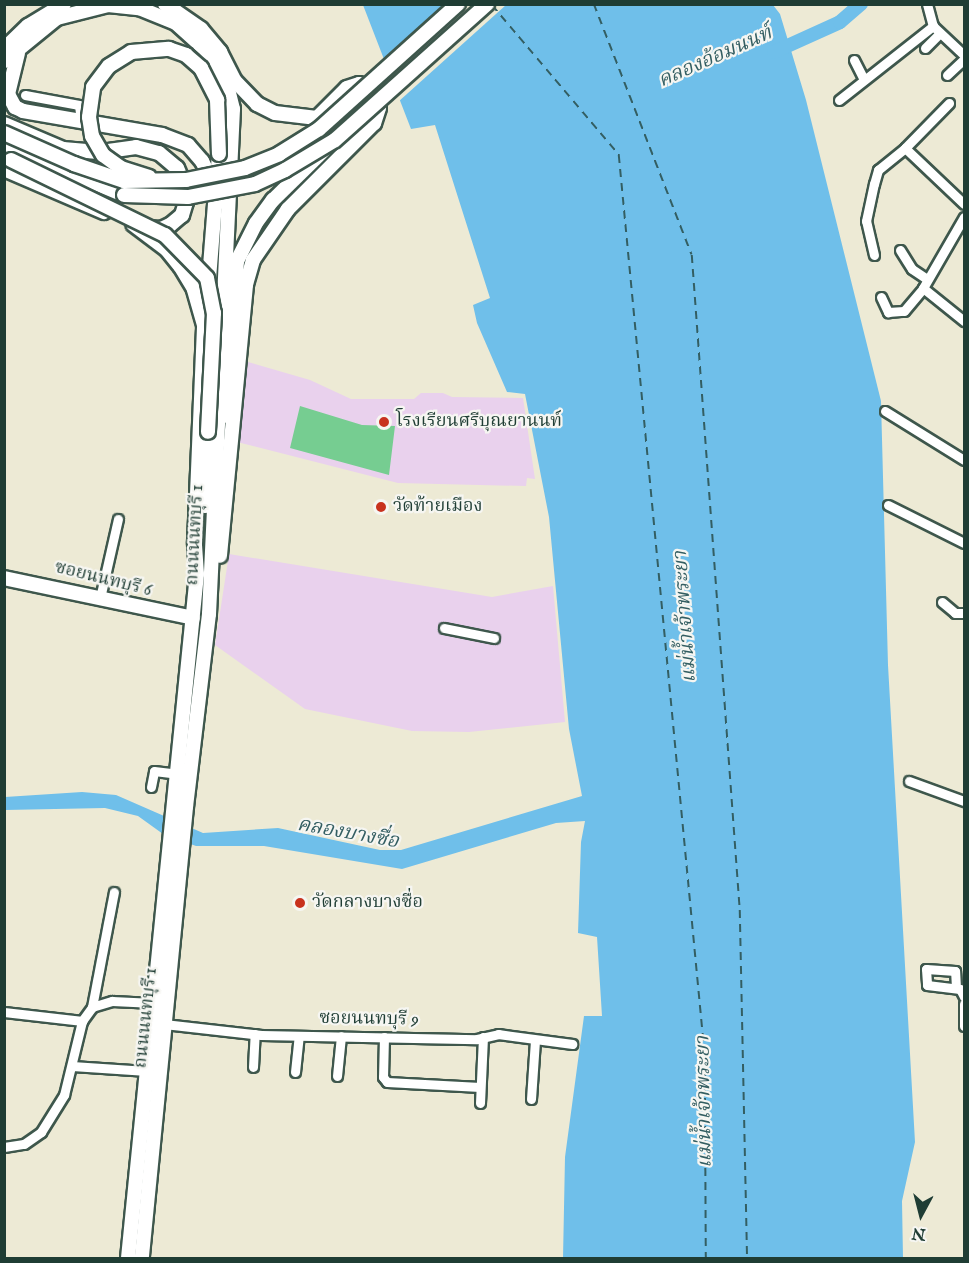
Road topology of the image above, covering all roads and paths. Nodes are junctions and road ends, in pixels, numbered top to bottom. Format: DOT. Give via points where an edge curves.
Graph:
graph roads {
  1 [pos="64,4"];
  2 [pos="165,4"];
  3 [pos="458,4"];
  4 [pos="487,4"];
  5 [pos="927,4"];
  6 [pos="937,29"];
  7 [pos="925,48"];
  8 [pos="11,51"];
  9 [pos="964,57"];
  10 [pos="854,60"];
  11 [pos="4,61"];
  12 [pos="947,75"];
  13 [pos="864,80"];
  14 [pos="25,95"];
  15 [pos="839,100"];
  16 [pos="949,104"];
  17 [pos="81,122"];
  18 [pos="4,124"];
  19 [pos="4,133"];
  20 [pos="335,140"];
  21 [pos="4,146"];
  22 [pos="905,148"];
  23 [pos="7,162"];
  24 [pos="166,182"];
  25 [pos="124,195"];
  26 [pos="217,204"];
  27 [pos="964,204"];
  28 [pos="964,218"];
  29 [pos="133,224"];
  30 [pos="900,250"];
  31 [pos="874,255"];
  32 [pos="925,284"];
  33 [pos="881,297"];
  34 [pos="964,321"];
  35 [pos="204,325"];
  36 [pos="885,411"];
  37 [pos="218,448"];
  38 [pos="964,460"];
  39 [pos="888,505"];
  40 [pos="118,519"];
  41 [pos="964,543"];
  42 [pos="198,574"];
  43 [pos="4,578"];
  44 [pos="100,598"];
  45 [pos="942,602"];
  46 [pos="209,614"];
  47 [pos="964,614"];
  48 [pos="193,618"];
  49 [pos="444,628"];
  50 [pos="494,638"];
  51 [pos="177,774"];
  52 [pos="909,780"];
  53 [pos="152,787"];
  54 [pos="964,801"];
  55 [pos="180,807"];
  56 [pos="175,855"];
  57 [pos="114,892"];
  58 [pos="956,988"];
  59 [pos="964,997"];
  60 [pos="154,1003"];
  61 [pos="964,1004"];
  62 [pos="92,1007"];
  63 [pos="4,1012"];
  64 [pos="82,1021"];
  65 [pos="164,1024"];
  66 [pos="964,1026"];
  67 [pos="255,1034"];
  68 [pos="298,1036"];
  69 [pos="340,1036"];
  70 [pos="384,1037"];
  71 [pos="483,1037"];
  72 [pos="535,1040"];
  73 [pos="572,1044"];
  74 [pos="72,1066"];
  75 [pos="253,1067"];
  76 [pos="147,1071"];
  77 [pos="296,1072"];
  78 [pos="337,1076"];
  79 [pos="480,1087"];
  80 [pos="531,1099"];
  81 [pos="480,1103"];
  82 [pos="4,1147"];
  83 [pos="128,1258"];
  84 [pos="142,1258"];
  1 -- 8 [label="main road" via="28,26"];
  2 -- 46 [label="main road" via="201,29 220,52 235,81 257,104 275,112 317,118 347,88 359,84 379,108 374,123 288,209 253,260 246,285 224,536"];
  3 -- 24 [label="main road, bridge" via="319,129 279,154 245,168"];
  4 -- 20 [label="main road, bridge"];
  5 -- 6 [label="street"];
  6 -- 7 [label="street"];
  6 -- 9 [label="street"];
  6 -- 13 [label="street"];
  8 -- 11 [label="main road, ถนนนนทบุรี 1"];
  8 -- 17 [label="main road" via="8,94 15,106"];
  8 -- 37 [label="main road, ถนนนนทบุรี 1" via="57,18 80,9 123,5 176,23 192,34 218,67 233,109"];
  9 -- 12 [label="street"];
  10 -- 13 [label="street"];
  13 -- 15 [label="street"];
  14 -- 17 [label="street" via="78,105"];
  16 -- 22 [label="street"];
  17 -- 26 [label="main road" via="162,135 188,145 213,184"];
  18 -- 29 [label="main road" via="63,149 100,152 136,147 168,159 185,187 182,215 161,229"];
  19 -- 24 [label="main road, bridge" via="110,177"];
  20 -- 25 [label="main road, bridge" via="255,184 188,197"];
  20 -- 37 [label="main road, bridge" via="273,200 237,261 230,372"];
  21 -- 25 [label="main road"];
  22 -- 27 [label="street"];
  22 -- 31 [label="street" via="878,170 866,221"];
  23 -- 25 [label="main road, bridge" via="66,184"];
  23 -- 29 [label="main road, ถนนนนทบุรี 1"];
  23 -- 42 [label="main road, bridge" via="165,235 207,278 214,313 205,519"];
  24 -- 26 [label="main road, bridge" via="121,168 103,155 92,136 89,117 93,87 109,66 142,48 169,49 186,55 201,68 217,100"];
  26 -- 35 [label="main road"];
  28 -- 32 [label="street"];
  29 -- 35 [label="main road, ถนนนนทบุรี 1" via="166,249 180,266 194,289"];
  30 -- 32 [label="street"];
  32 -- 33 [label="street" via="899,313 888,312"];
  32 -- 34 [label="street"];
  35 -- 42 [label="main road, ถนนนนทบุรี 1" via="195,542"];
  36 -- 38 [label="street"];
  37 -- 46 [label="main road, ถนนนนทบุรี 1"];
  39 -- 41 [label="street"];
  40 -- 44 [label="street"];
  42 -- 48 [label="main road, ถนนนนทบุรี 1"];
  43 -- 44 [label="main road, ซอยนนทบุรี 6"];
  44 -- 48 [label="main road, ซอยนนทบุรี 6"];
  45 -- 47 [label="street"];
  46 -- 55 [label="main road, ถนนนนทบุรี 1"];
  48 -- 51 [label="main road, ถนนนนทบุรี 1"];
  49 -- 50 [label="street"];
  51 -- 53 [label="street" via="154,771"];
  51 -- 55 [label="main road, ถนนนนทบุรี 1"];
  52 -- 54 [label="street"];
  55 -- 56 [label="main road, ถนนนนทบุรี 1"];
  56 -- 60 [label="main road, ถนนนนทบุรี 1"];
  56 -- 65 [label="main road, ถนนนนทบุรี 1"];
  57 -- 62 [label="street"];
  58 -- 59 [label="street"];
  60 -- 62 [label="street" via="111,1001"];
  60 -- 76 [label="main road, ถนนนนทบุรี 1"];
  61 -- 66 [label="street"];
  62 -- 64 [label="street"];
  63 -- 64 [label="street"];
  64 -- 74 [label="street"];
  65 -- 67 [label="street, ซอยนนทบุรี 9"];
  65 -- 84 [label="main road, ถนนนนทบุรี 1"];
  67 -- 68 [label="street, ซอยนนทบุรี 9"];
  67 -- 75 [label="street"];
  68 -- 69 [label="street, ซอยนนทบุรี 9"];
  68 -- 77 [label="street"];
  69 -- 70 [label="street, ซอยนนทบุรี 9"];
  69 -- 78 [label="street"];
  70 -- 71 [label="street, ซอยนนทบุรี 9"];
  70 -- 79 [label="street" via="383,1077 387,1082"];
  71 -- 72 [label="street, ซอยนนทบุรี 9" via="498,1034"];
  71 -- 79 [label="street"];
  72 -- 73 [label="street, ซอยนนทบุรี 9"];
  72 -- 80 [label="street"];
  74 -- 76 [label="street"];
  74 -- 82 [label="street" via="64,1095 41,1132 24,1144"];
  76 -- 83 [label="main road, ถนนนนทบุรี 1"];
  79 -- 81 [label="street"];
}
